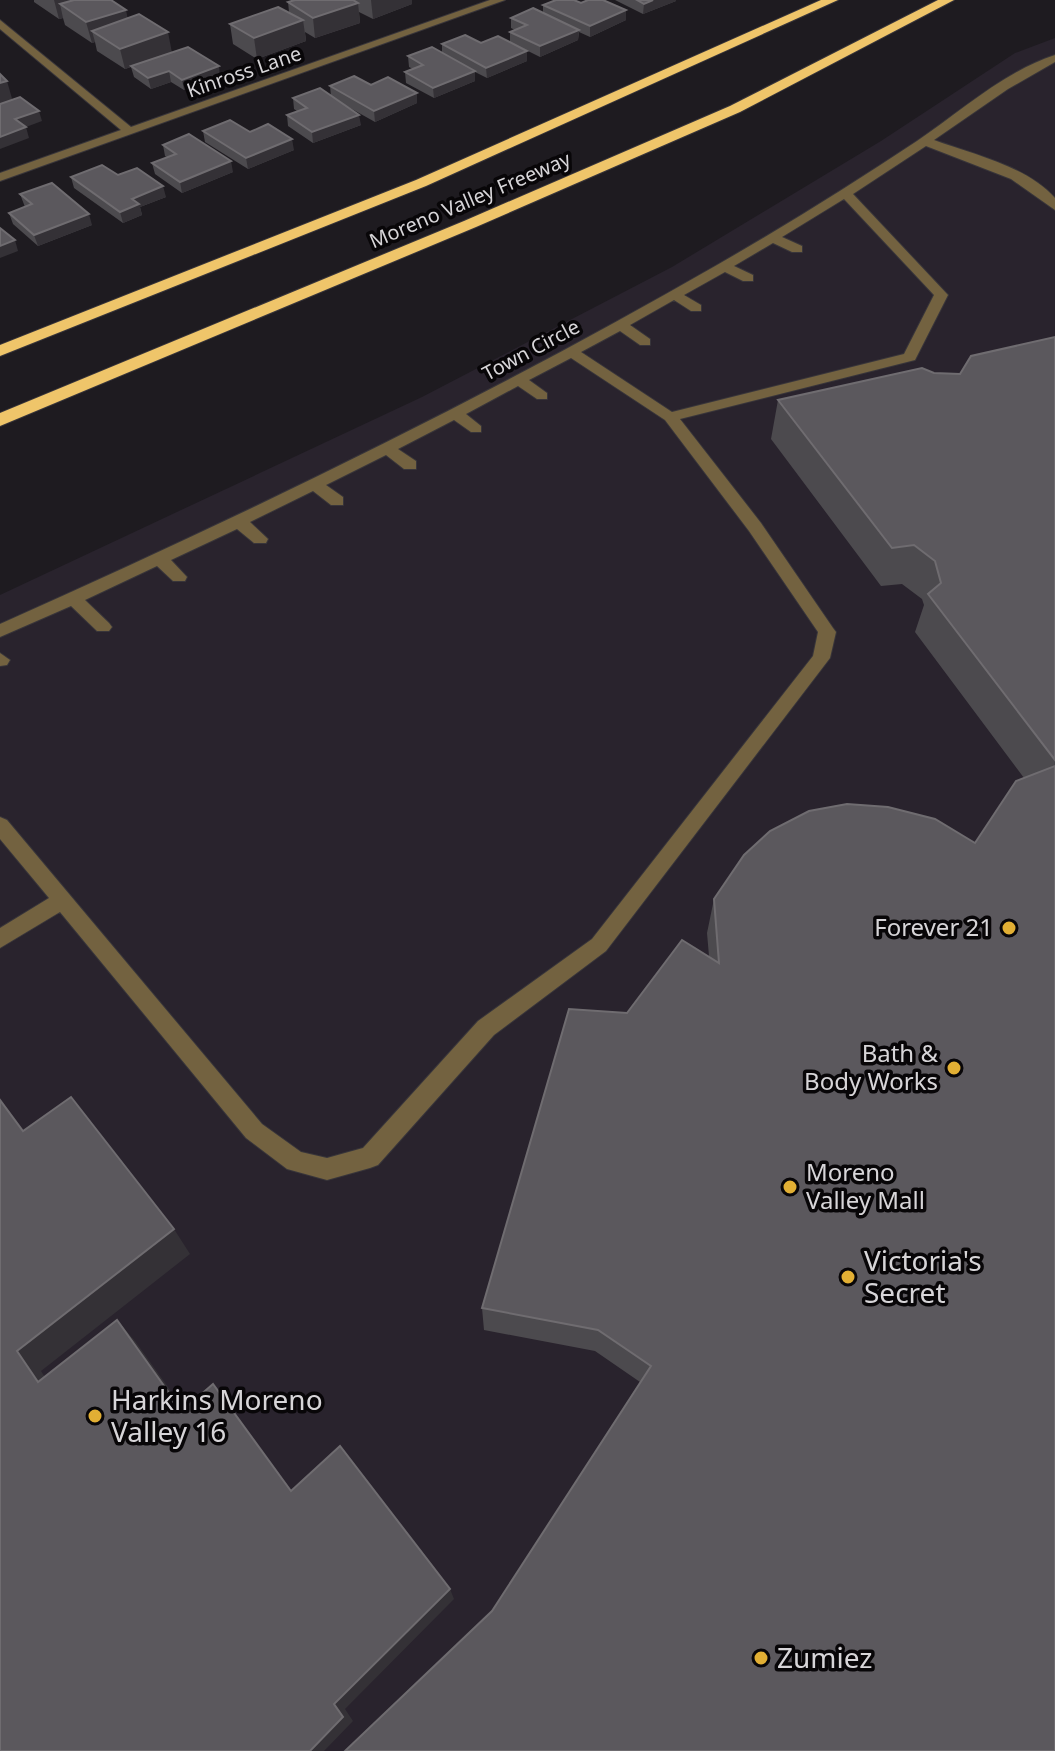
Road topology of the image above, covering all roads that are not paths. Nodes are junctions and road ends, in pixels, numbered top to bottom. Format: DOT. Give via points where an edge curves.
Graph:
graph roads {
  1 [pos="500,0"];
  2 [pos="832,0"];
  3 [pos="948,0"];
  4 [pos="0,23"];
  5 [pos="1055,58"];
  6 [pos="130,132"];
  7 [pos="925,141"];
  8 [pos="0,177"];
  9 [pos="845,193"];
  10 [pos="1055,206"];
  11 [pos="772,238"];
  12 [pos="797,249"];
  13 [pos="724,266"];
  14 [pos="748,278"];
  15 [pos="675,295"];
  16 [pos="696,308"];
  17 [pos="620,325"];
  18 [pos="645,342"];
  19 [pos="0,351"];
  20 [pos="571,352"];
  21 [pos="519,380"];
  22 [pos="542,396"];
  23 [pos="454,413"];
  24 [pos="670,417"];
  25 [pos="0,420"];
  26 [pos="476,429"];
  27 [pos="387,448"];
  28 [pos="410,465"];
  29 [pos="314,484"];
  30 [pos="337,501"];
  31 [pos="238,521"];
  32 [pos="260,539"];
  33 [pos="158,558"];
  34 [pos="179,577"];
  35 [pos="73,598"];
  36 [pos="103,627"];
  37 [pos="0,631"];
  38 [pos="0,825"];
  39 [pos="63,900"];
  40 [pos="0,939"];
  1 -- 6 [label="street, Kinross Lane"];
  2 -- 19 [label="highway, Moreno Valley Freeway" via="421,183"];
  3 -- 25 [label="highway, Moreno Valley Freeway" via="721,115"];
  4 -- 6 [label="street"];
  5 -- 7 [label="street, Town Circle" via="1008,83"];
  6 -- 8 [label="street, Kinross Lane"];
  7 -- 9 [label="street, Town Circle"];
  7 -- 10 [label="street" via="1000,170 1048,194"];
  9 -- 11 [label="street, Town Circle"];
  9 -- 24 [label="street" via="941,295 910,357"];
  11 -- 12 [label="street"];
  11 -- 13 [label="street, Town Circle"];
  13 -- 14 [label="street"];
  13 -- 15 [label="street, Town Circle"];
  15 -- 16 [label="street"];
  15 -- 17 [label="street, Town Circle"];
  17 -- 18 [label="street"];
  17 -- 20 [label="street, Town Circle"];
  20 -- 21 [label="street, Town Circle"];
  20 -- 24 [label="street"];
  21 -- 22 [label="street"];
  21 -- 23 [label="street, Town Circle"];
  23 -- 26 [label="street"];
  23 -- 27 [label="street, Town Circle"];
  24 -- 39 [label="street" via="827,632 821,658 599,945 486,1028 370,1157 327,1169 295,1161 254,1131"];
  27 -- 28 [label="street"];
  27 -- 29 [label="street, Town Circle"];
  29 -- 30 [label="street"];
  29 -- 31 [label="street, Town Circle"];
  31 -- 32 [label="street"];
  31 -- 33 [label="street, Town Circle"];
  33 -- 34 [label="street"];
  33 -- 35 [label="street, Town Circle"];
  35 -- 36 [label="street"];
  35 -- 37 [label="street, Town Circle"];
  38 -- 39 [label="street"];
  39 -- 40 [label="street"];
}
